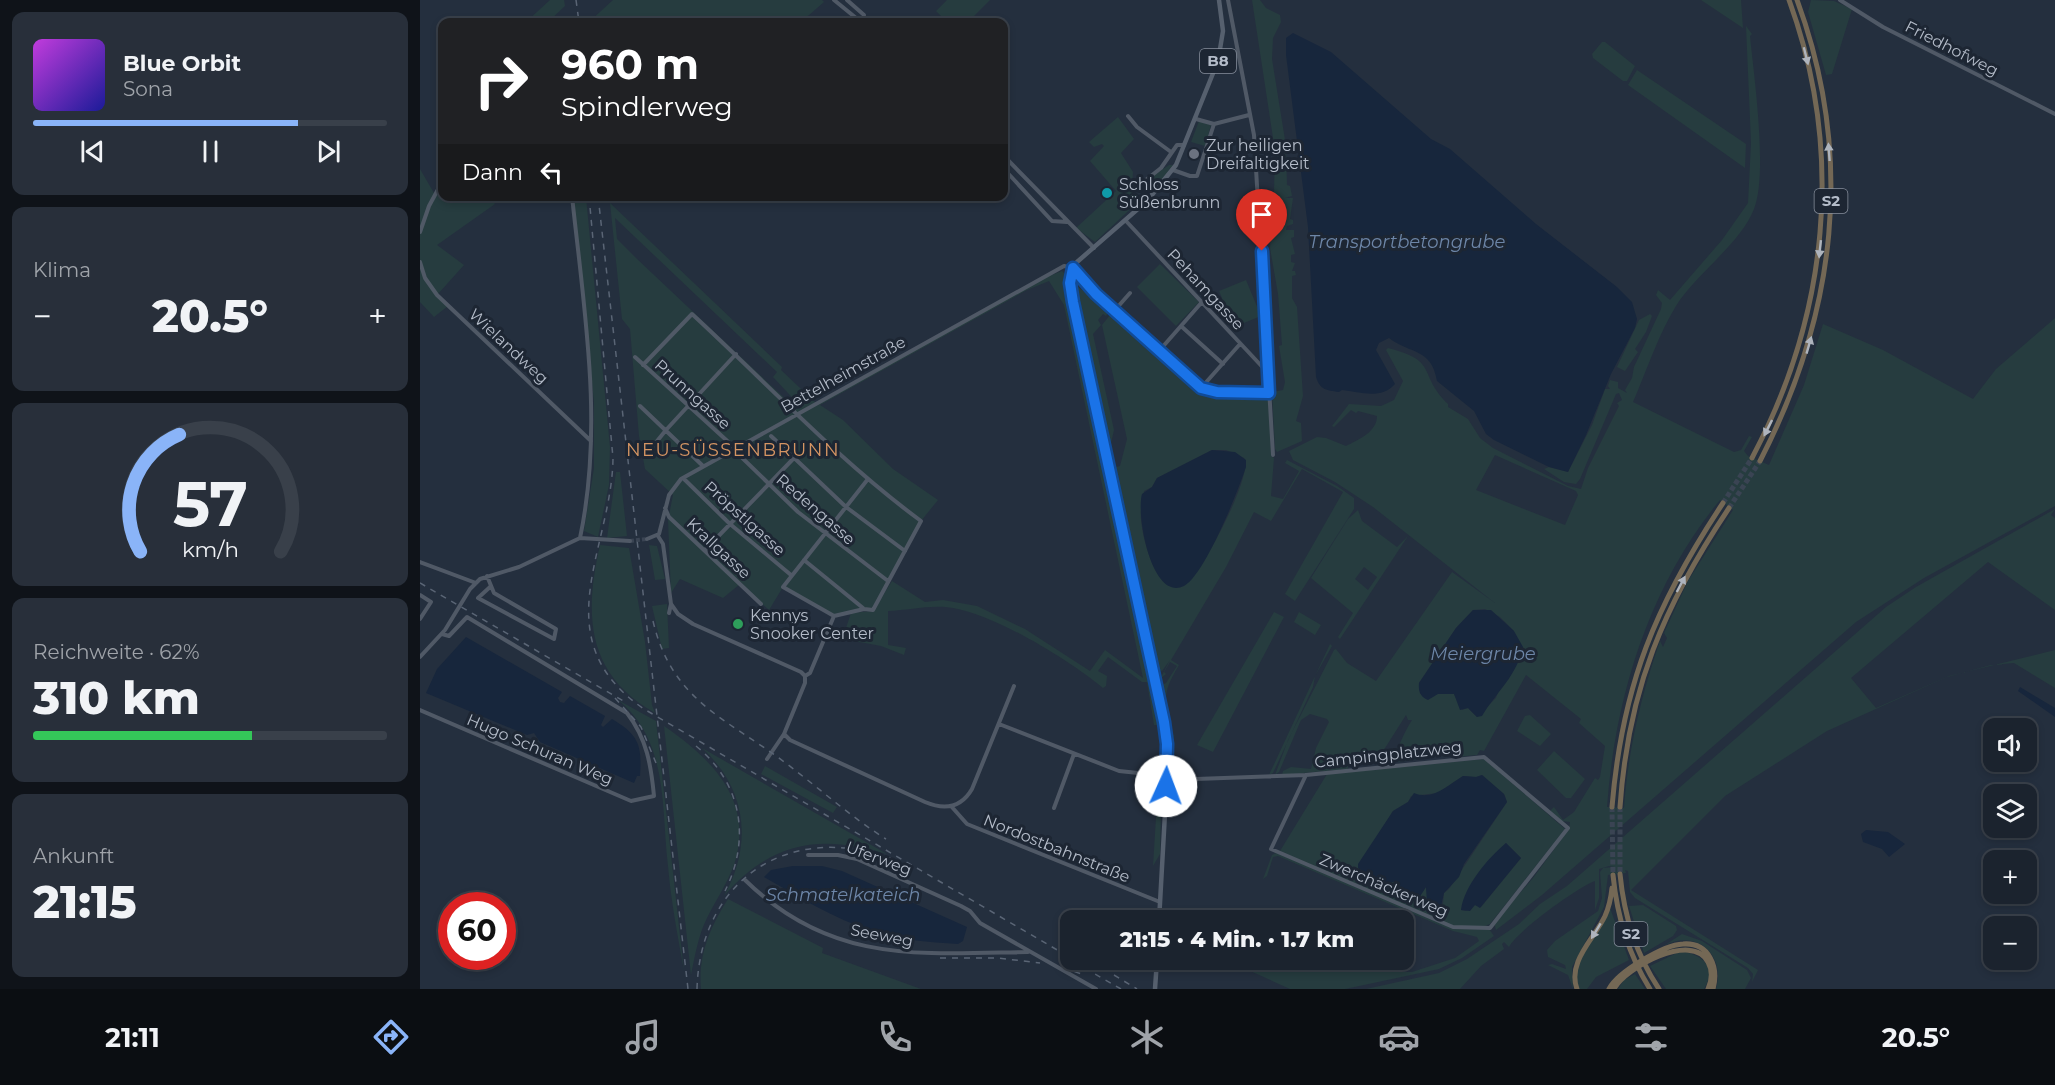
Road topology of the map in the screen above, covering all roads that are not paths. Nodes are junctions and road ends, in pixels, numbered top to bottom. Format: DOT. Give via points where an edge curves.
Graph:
graph roads {
  1 [pos="834,0"];
  2 [pos="847,0"];
  3 [pos="1219,0"];
  4 [pos="1228,0"];
  5 [pos="1789,0"];
  6 [pos="1797,0"];
  7 [pos="1840,0"];
  8 [pos="857,18"];
  9 [pos="863,18"];
  10 [pos="1233,34"];
  11 [pos="1222,37"];
  12 [pos="1248,105"];
  13 [pos="2055,114"];
  14 [pos="1249,115"];
  15 [pos="1128,116"];
  16 [pos="1242,117"];
  17 [pos="1196,119"];
  18 [pos="1214,124"];
  19 [pos="1185,146"];
  20 [pos="1172,152"];
  21 [pos="1008,160"];
  22 [pos="1173,170"];
  23 [pos="1008,173"];
  24 [pos="1142,183"];
  25 [pos="438,189"];
  26 [pos="573,201"];
  27 [pos="1126,220"];
  28 [pos="1067,222"];
  29 [pos="420,232"];
  30 [pos="1094,248"];
  31 [pos="420,262"];
  32 [pos="1073,268"];
  33 [pos="1130,293"];
  34 [pos="1202,302"];
  35 [pos="1114,310"];
  36 [pos="1181,326"];
  37 [pos="1240,344"];
  38 [pos="1159,351"];
  39 [pos="736,354"];
  40 [pos="634,357"];
  41 [pos="1223,364"];
  42 [pos="643,365"];
  43 [pos="1269,373"];
  44 [pos="1201,388"];
  45 [pos="1269,393"];
  46 [pos="688,405"];
  47 [pos="640,406"];
  48 [pos="798,413"];
  49 [pos="666,430"];
  50 [pos="771,436"];
  51 [pos="591,441"];
  52 [pos="734,449"];
  53 [pos="1273,455"];
  54 [pos="645,456"];
  55 [pos="794,458"];
  56 [pos="1752,458"];
  57 [pos="1760,461"];
  58 [pos="703,466"];
  59 [pos="683,478"];
  60 [pos="868,479"];
  61 [pos="768,484"];
  62 [pos="1724,503"];
  63 [pos="846,507"];
  64 [pos="665,508"];
  65 [pos="1729,508"];
  66 [pos="730,524"];
  67 [pos="825,534"];
  68 [pos="658,536"];
  69 [pos="580,537"];
  70 [pos="647,539"];
  71 [pos="630,541"];
  72 [pos="705,550"];
  73 [pos="905,551"];
  74 [pos="804,560"];
  75 [pos="420,562"];
  76 [pos="791,575"];
  77 [pos="486,576"];
  78 [pos="888,581"];
  79 [pos="476,583"];
  80 [pos="490,588"];
  81 [pos="420,595"];
  82 [pos="671,604"];
  83 [pos="761,604"];
  84 [pos="864,609"];
  85 [pos="669,613"];
  86 [pos="834,616"];
  87 [pos="420,618"];
  88 [pos="442,634"];
  89 [pos="420,657"];
  90 [pos="805,676"];
  91 [pos="1014,686"];
  92 [pos="420,710"];
  93 [pos="999,724"];
  94 [pos="784,734"];
  95 [pos="1074,754"];
  96 [pos="767,759"];
  97 [pos="1306,775"];
  98 [pos="1167,777"];
  99 [pos="953,805"];
  100 [pos="1612,807"];
  101 [pos="1620,807"];
  102 [pos="1054,808"];
  103 [pos="808,855"];
  104 [pos="1616,876"];
  105 [pos="746,880"];
  106 [pos="1160,902"];
  107 [pos="1160,910"];
  108 [pos="1490,928"];
  109 [pos="1031,952"];
  110 [pos="1648,961"];
  111 [pos="1633,969"];
  112 [pos="1156,970"];
  113 [pos="1096,989"];
  114 [pos="1155,989"];
  115 [pos="1577,989"];
  116 [pos="1609,989"];
  117 [pos="1614,989"];
  118 [pos="1650,989"];
  119 [pos="1659,989"];
  120 [pos="1708,989"];
  121 [pos="1713,989"];
  1 -- 8 [label="street"];
  2 -- 9 [label="street"];
  3 -- 11 [label="main road, B8"];
  4 -- 10 [label="street"];
  5 -- 56 [label="highway, S2, one-way" via="1808,63 1817,111 1823,176 1822,228 1800,346 1782,397"];
  57 -- 6 [label="highway, S2, one-way" via="1808,348 1828,244 1831,175 1825,110"];
  7 -- 13 [label="street, Friedhofweg" via="1883,27"];
  10 -- 11 [label="street"];
  10 -- 12 [label="street"];
  11 -- 17 [label="main road, B8" via="1215,73"];
  12 -- 14 [label="street"];
  12 -- 16 [label="street"];
  14 -- 16 [label="street"];
  14 -- 43 [label="street" via="1254,135"];
  15 -- 20 [label="street"];
  16 -- 18 [label="street"];
  17 -- 18 [label="street"];
  17 -- 19 [label="main road, B8"];
  18 -- 22 [label="street" via="1197,176"];
  19 -- 20 [label="street" via="1177,145"];
  19 -- 22 [label="main road, B8"];
  20 -- 24 [label="street" via="1161,168"];
  21 -- 28 [label="street"];
  22 -- 27 [label="main road, B8"];
  23 -- 28 [label="street" via="1052,221"];
  25 -- 29 [label="street"];
  26 -- 51 [label="street" via="593,415"];
  27 -- 30 [label="main road, B8"];
  27 -- 34 [label="street, Pehamgasse"];
  28 -- 30 [label="street"];
  30 -- 32 [label="main road, B8"];
  31 -- 51 [label="street, Wielandweg" via="437,295"];
  32 -- 35 [label="street"];
  32 -- 48 [label="street, Bettelheimstraße" via="1053,270"];
  32 -- 98 [label="main road" via="1073,302 1164,722"];
  33 -- 35 [label="street"];
  34 -- 36 [label="street"];
  34 -- 37 [label="street, Pehamgasse"];
  35 -- 38 [label="street"];
  36 -- 38 [label="street"];
  36 -- 41 [label="street"];
  37 -- 41 [label="street"];
  37 -- 43 [label="street, Pehamgasse"];
  38 -- 44 [label="street"];
  39 -- 42 [label="street" via="692,314"];
  39 -- 46 [label="street"];
  39 -- 48 [label="street"];
  40 -- 42 [label="street, Prunngasse"];
  41 -- 44 [label="street"];
  42 -- 46 [label="street, Prunngasse"];
  43 -- 45 [label="street"];
  44 -- 45 [label="street"];
  45 -- 53 [label="street"];
  46 -- 49 [label="street"];
  46 -- 52 [label="street, Prunngasse"];
  47 -- 49 [label="street"];
  48 -- 52 [label="street, Bettelheimstraße"];
  48 -- 60 [label="street"];
  49 -- 54 [label="street"];
  49 -- 58 [label="street"];
  50 -- 55 [label="street"];
  51 -- 69 [label="street" via="589,486"];
  52 -- 58 [label="street, Bettelheimstraße"];
  52 -- 61 [label="street, Redengasse"];
  55 -- 61 [label="street"];
  55 -- 63 [label="street"];
  58 -- 59 [label="street, Bettelheimstraße"];
  59 -- 64 [label="street, Bettelheimstraße" via="671,490"];
  59 -- 66 [label="street, Pröpstlgasse"];
  60 -- 63 [label="street"];
  60 -- 73 [label="street" via="921,521"];
  61 -- 66 [label="street"];
  61 -- 67 [label="street, Redengasse"];
  62 -- 100 [label="highway" via="1674,582 1648,639 1623,724"];
  63 -- 67 [label="street"];
  63 -- 73 [label="street"];
  64 -- 68 [label="street, Bettelheimstraße"];
  64 -- 72 [label="street, Krallgasse" via="669,517"];
  101 -- 65 [label="highway, one-way" via="1630,725 1656,640 1680,586"];
  66 -- 72 [label="street"];
  66 -- 76 [label="street, Pröpstlgasse"];
  67 -- 74 [label="street"];
  67 -- 78 [label="street, Redengasse"];
  68 -- 70 [label="street"];
  68 -- 82 [label="street, Bettelheimstraße" via="663,544"];
  69 -- 71 [label="street"];
  69 -- 77 [label="street" via="519,567"];
  72 -- 83 [label="street, Krallgasse"];
  73 -- 78 [label="street"];
  74 -- 76 [label="street"];
  74 -- 84 [label="street"];
  75 -- 79 [label="street"];
  76 -- 86 [label="street" via="783,586"];
  77 -- 79 [label="street"];
  77 -- 80 [label="street"];
  78 -- 84 [label="street" via="873,610"];
  79 -- 88 [label="street"];
  80 -- 80 [label="street" via="478,598 554,639 556,629"];
  81 -- 87 [label="street" via="431,602"];
  82 -- 85 [label="street"];
  82 -- 90 [label="street" via="693,624"];
  84 -- 86 [label="street"];
  86 -- 90 [label="street" via="810,673"];
  88 -- 89 [label="street"];
  88 -- 92 [label="street, Hugo Schuran Weg" via="449,636 467,617 627,713 642,735 651,765 652,798 631,801"];
  90 -- 94 [label="street" via="806,683"];
  91 -- 93 [label="street"];
  93 -- 95 [label="street, Campingplatzweg"];
  93 -- 99 [label="street" via="972,789"];
  94 -- 96 [label="street"];
  94 -- 99 [label="street" via="925,802 940,807"];
  95 -- 98 [label="street, Campingplatzweg" via="1119,771"];
  95 -- 102 [label="street"];
  97 -- 98 [label="street, Campingplatzweg" via="1224,780"];
  97 -- 108 [label="street, Zwerchäckerweg" via="1271,849 1453,927"];
  97 -- 108 [label="street, Campingplatzweg" via="1484,757 1568,828"];
  98 -- 106 [label="main road"];
  99 -- 106 [label="street, Nordostbahnstraße" via="967,824"];
  103 -- 109 [label="street, Uferweg" via="844,855 868,863 968,910 980,923"];
  104 -- 115 [label="highway, one-way" via="1606,913 1575,967"];
  104 -- 118 [label="highway, S2" via="1619,917 1626,941"];
  104 -- 119 [label="highway, S2" via="1633,939"];
  105 -- 109 [label="street, Seeweg" via="769,901 806,924 868,947 936,955"];
  106 -- 107 [label="main road"];
  109 -- 113 [label="street, Uferweg"];
  110 -- 111 [label="highway"];
  110 -- 120 [label="highway" via="1677,949 1695,950 1711,968"];
  110 -- 121 [label="highway" via="1678,944 1696,946 1714,962"];
  111 -- 116 [label="highway" via="1617,977"];
  111 -- 117 [label="highway"];
  112 -- 114 [label="main road"];
}
